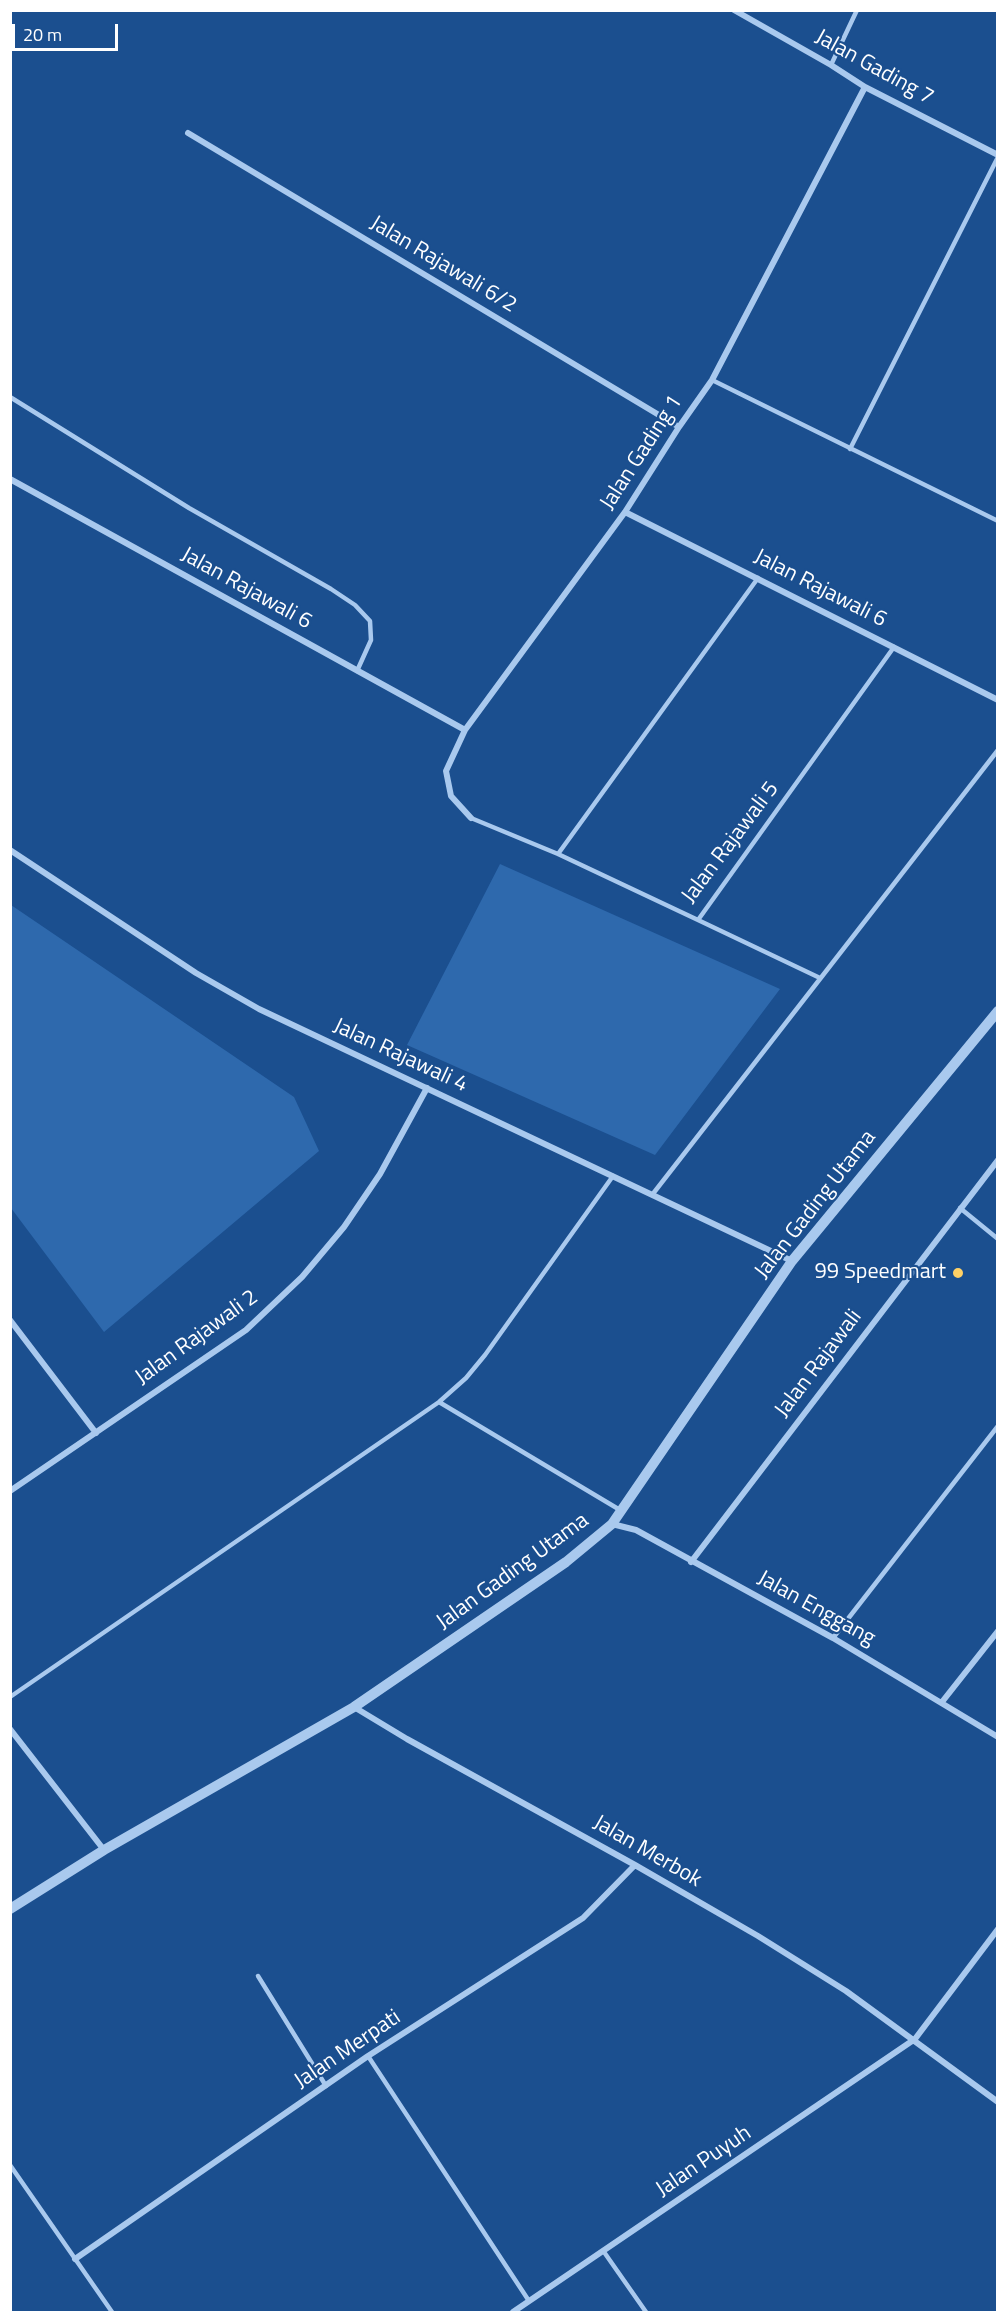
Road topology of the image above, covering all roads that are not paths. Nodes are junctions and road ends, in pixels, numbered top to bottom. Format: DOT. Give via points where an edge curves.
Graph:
graph roads {
  1 [pos="734,10"];
  2 [pos="857,10"];
  3 [pos="831,65"];
  4 [pos="865,87"];
  5 [pos="188,133"];
  6 [pos="998,156"];
  7 [pos="712,380"];
  8 [pos="10,397"];
  9 [pos="679,427"];
  10 [pos="850,449"];
  11 [pos="10,479"];
  12 [pos="625,513"];
  13 [pos="998,521"];
  14 [pos="758,578"];
  15 [pos="894,646"];
  16 [pos="356,671"];
  17 [pos="998,700"];
  18 [pos="465,730"];
  19 [pos="998,750"];
  20 [pos="471,818"];
  21 [pos="10,850"];
  22 [pos="558,854"];
  23 [pos="698,920"];
  24 [pos="820,978"];
  25 [pos="998,1011"];
  26 [pos="427,1088"];
  27 [pos="998,1160"];
  28 [pos="613,1176"];
  29 [pos="652,1195"];
  30 [pos="960,1208"];
  31 [pos="998,1239"];
  32 [pos="792,1261"];
  33 [pos="10,1320"];
  34 [pos="439,1402"];
  35 [pos="998,1426"];
  36 [pos="96,1433"];
  37 [pos="10,1491"];
  38 [pos="621,1511"];
  39 [pos="612,1524"];
  40 [pos="691,1562"];
  41 [pos="998,1631"];
  42 [pos="833,1638"];
  43 [pos="10,1697"];
  44 [pos="942,1702"];
  45 [pos="354,1707"];
  46 [pos="10,1729"];
  47 [pos="998,1737"];
  48 [pos="104,1850"];
  49 [pos="635,1865"];
  50 [pos="10,1909"];
  51 [pos="998,1929"];
  52 [pos="258,1976"];
  53 [pos="915,2039"];
  54 [pos="368,2056"];
  55 [pos="326,2086"];
  56 [pos="998,2102"];
  57 [pos="10,2165"];
  58 [pos="604,2252"];
  59 [pos="75,2259"];
  60 [pos="529,2301"];
  61 [pos="112,2313"];
  62 [pos="513,2313"];
  63 [pos="646,2313"];
  1 -- 3 [label="street, Jalan Gading 7"];
  2 -- 3 [label="lane"];
  3 -- 4 [label="street, Jalan Gading 7"];
  4 -- 6 [label="street, Jalan Gading 7"];
  4 -- 7 [label="street, Jalan Gading 1"];
  5 -- 9 [label="street, Jalan Rajawali 6/2"];
  6 -- 10 [label="lane"];
  7 -- 9 [label="street, Jalan Gading 1"];
  7 -- 10 [label="lane"];
  8 -- 16 [label="lane" via="355,605 370,621 371,640"];
  9 -- 12 [label="street, Jalan Gading 1"];
  10 -- 13 [label="lane"];
  11 -- 16 [label="street, Jalan Rajawali 6"];
  12 -- 14 [label="street, Jalan Rajawali 6"];
  12 -- 18 [label="street, Jalan Gading 1"];
  14 -- 15 [label="street, Jalan Rajawali 6"];
  14 -- 22 [label="lane"];
  15 -- 17 [label="street, Jalan Rajawali 6"];
  15 -- 23 [label="lane, Jalan Rajawali 5"];
  16 -- 18 [label="street, Jalan Rajawali 6"];
  18 -- 20 [label="street, Jalan Gading 1" via="446,771 451,796"];
  19 -- 24 [label="lane"];
  20 -- 22 [label="lane, Jalan Rajawali 5"];
  21 -- 26 [label="street, Jalan Rajawali 4" via="241,999"];
  22 -- 23 [label="lane, Jalan Rajawali 5"];
  23 -- 24 [label="lane"];
  24 -- 29 [label="lane"];
  25 -- 32 [label="street, Jalan Gading Utama"];
  26 -- 28 [label="street, Jalan Rajawali 4"];
  26 -- 36 [label="street, Jalan Rajawali 2" via="380,1174 344,1227 302,1277 246,1330"];
  27 -- 30 [label="street, Jalan Rajawali"];
  28 -- 29 [label="street, Jalan Rajawali 4"];
  28 -- 34 [label="lane" via="485,1355"];
  29 -- 32 [label="street, Jalan Rajawali 4"];
  30 -- 31 [label="lane"];
  30 -- 40 [label="street, Jalan Rajawali"];
  32 -- 38 [label="street, Jalan Gading Utama"];
  33 -- 36 [label="street"];
  34 -- 38 [label="lane"];
  34 -- 43 [label="lane"];
  35 -- 42 [label="lane"];
  36 -- 37 [label="street, Jalan Rajawali 2"];
  38 -- 39 [label="street, Jalan Gading Utama"];
  39 -- 40 [label="street, Jalan Enggang" via="636,1530"];
  39 -- 45 [label="street, Jalan Gading Utama" via="566,1562"];
  40 -- 42 [label="street, Jalan Enggang"];
  41 -- 44 [label="street"];
  42 -- 44 [label="street, Jalan Enggang"];
  44 -- 47 [label="street, Jalan Enggang"];
  45 -- 48 [label="street, Jalan Gading Utama"];
  45 -- 49 [label="street, Jalan Merbok"];
  46 -- 48 [label="street"];
  48 -- 50 [label="street, Jalan Gading Utama"];
  49 -- 53 [label="street, Jalan Merbok" via="846,1990"];
  49 -- 54 [label="street, Jalan Merpati" via="583,1918"];
  51 -- 53 [label="street"];
  52 -- 55 [label="lane"];
  53 -- 56 [label="street, Jalan Merbok"];
  53 -- 58 [label="street, Jalan Puyuh"];
  54 -- 55 [label="street, Jalan Merpati"];
  54 -- 60 [label="lane"];
  55 -- 59 [label="street, Jalan Merpati"];
  57 -- 59 [label="lane"];
  58 -- 60 [label="street, Jalan Puyuh"];
  58 -- 63 [label="lane"];
  59 -- 61 [label="lane"];
  60 -- 62 [label="street, Jalan Puyuh"];
}
